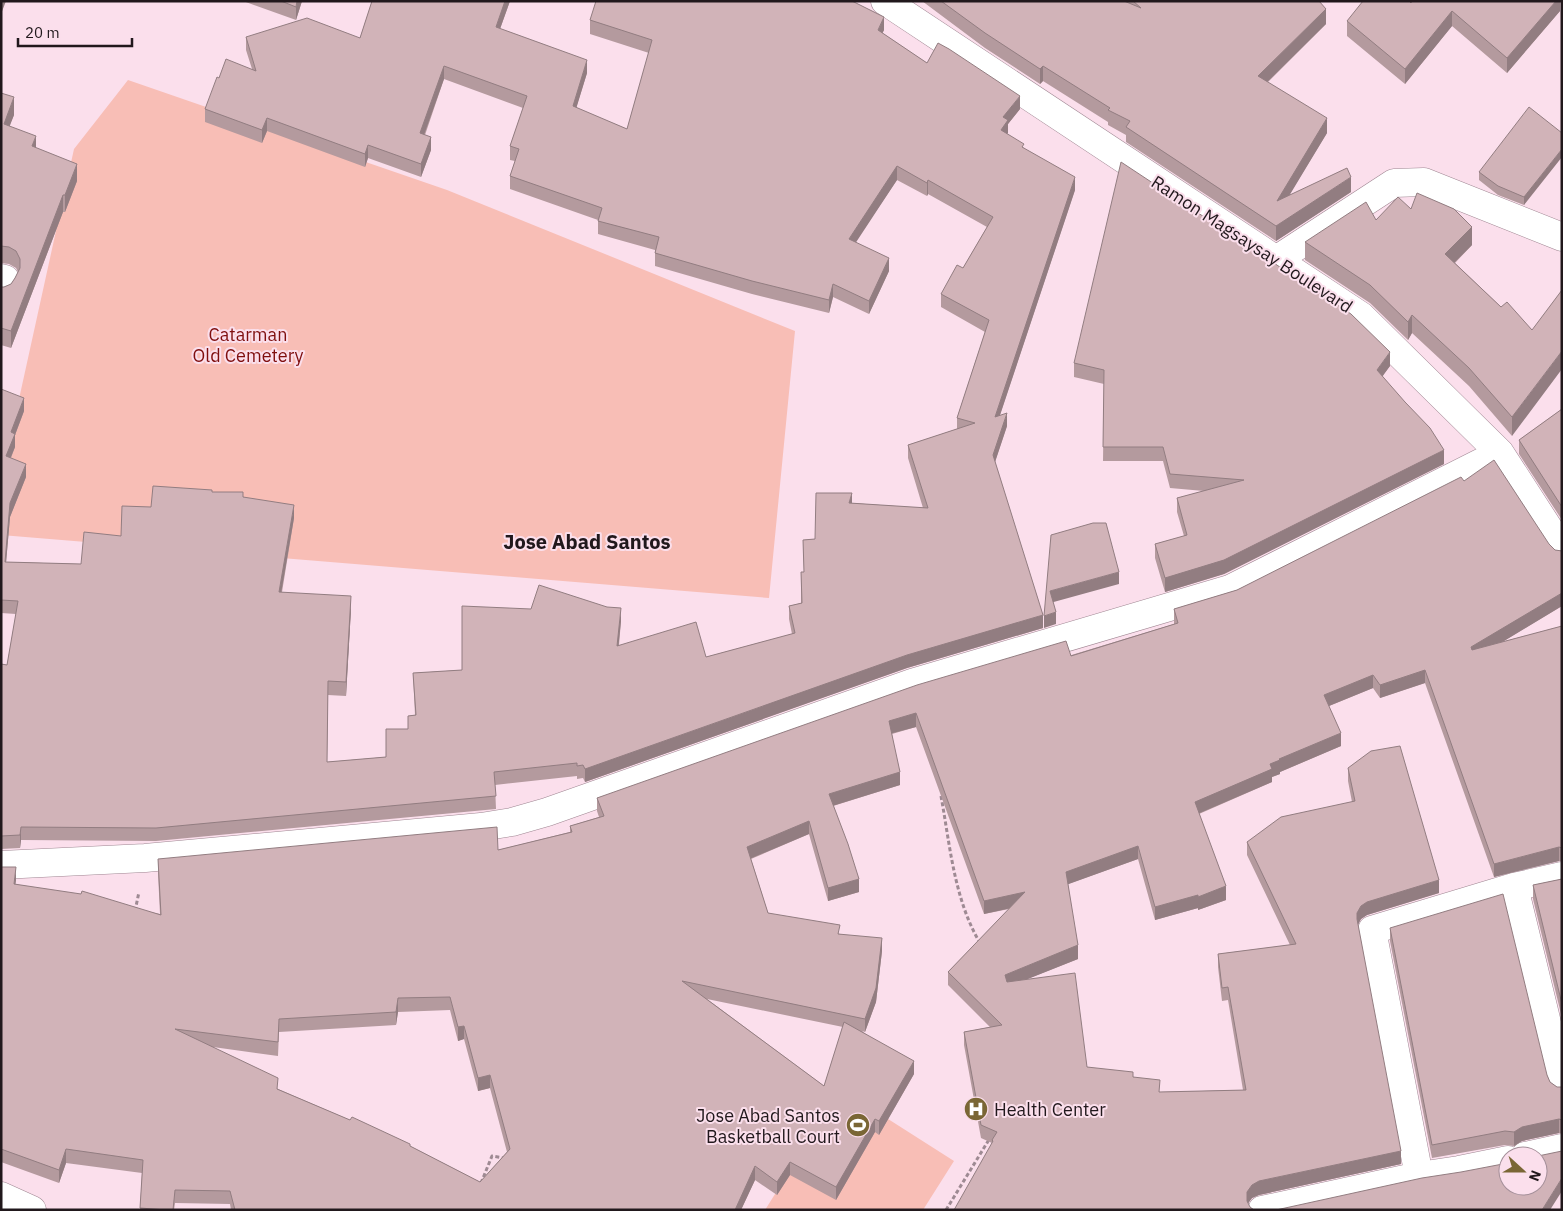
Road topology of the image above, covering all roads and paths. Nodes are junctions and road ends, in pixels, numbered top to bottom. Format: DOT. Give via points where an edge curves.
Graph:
graph roads {
  1 [pos="901,6"];
  2 [pos="1562,238"];
  3 [pos="1276,260"];
  4 [pos="1500,453"];
  5 [pos="1562,549"];
  6 [pos="941,793"];
  7 [pos="144,858"];
  8 [pos="1,865"];
  9 [pos="1562,876"];
  10 [pos="1514,887"];
  11 [pos="135,912"];
  12 [pos="980,944"];
  13 [pos="1562,1085"];
  14 [pos="991,1135"];
  15 [pos="1562,1148"];
  16 [pos="1548,1151"];
  17 [pos="511,1160"];
  18 [pos="1498,1162"];
  19 [pos="1418,1176"];
  20 [pos="480,1186"];
  21 [pos="1,1196"];
  22 [pos="32,1210"];
  23 [pos="946,1210"];
  24 [pos="1262,1210"];
  1 -- 3 [label="street, Ramon Magsaysay Boulevard"];
  2 -- 3 [label="street" via="1424,182 1394,183"];
  3 -- 4 [label="street, Ramon Magsaysay Boulevard" via="1361,316"];
  4 -- 5 [label="street, Ramon Magsaysay Boulevard"];
  4 -- 7 [label="street" via="1230,589 912,683 547,812 512,822 481,826"];
  6 -- 12 [label="path" via="955,879 971,928"];
  7 -- 8 [label="street"];
  7 -- 11 [label="path"];
  9 -- 10 [label="street"];
  10 -- 13 [label="street"];
  10 -- 19 [label="street" via="1372,930"];
  14 -- 23 [label="path"];
  15 -- 16 [label="street"];
  17 -- 20 [label="path" via="492,1156"];
  18 -- 19 [label="street"];
  19 -- 24 [label="street"];
  21 -- 22 [label="street"];
}
